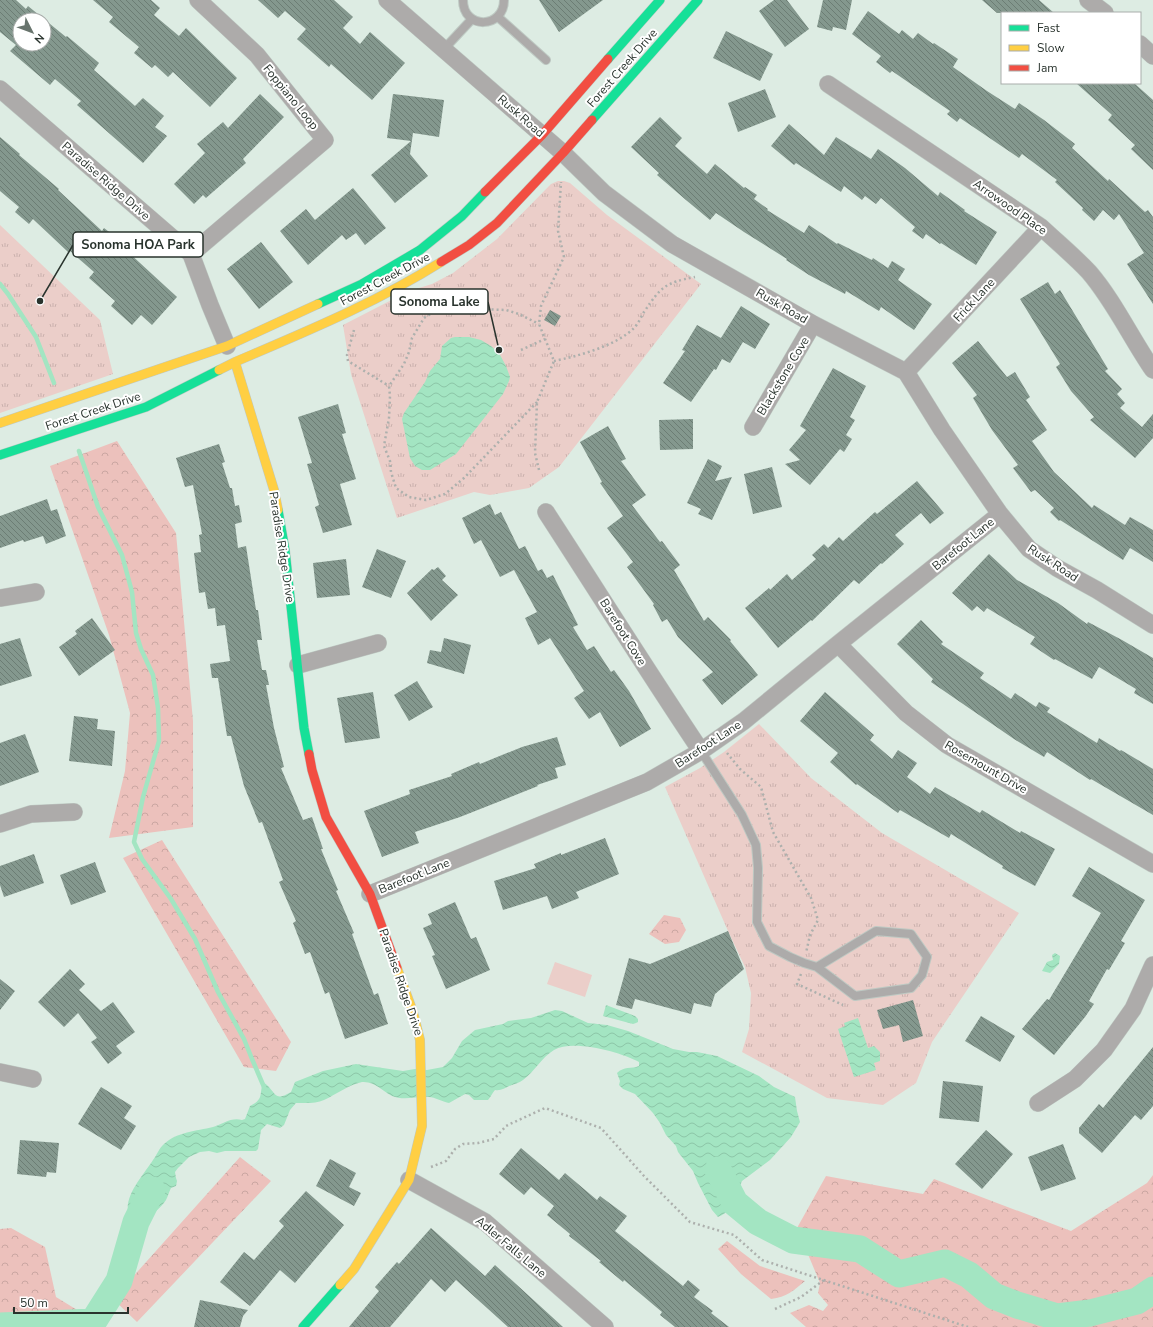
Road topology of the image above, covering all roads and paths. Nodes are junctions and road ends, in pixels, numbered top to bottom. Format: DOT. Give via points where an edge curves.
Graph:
graph roads {
  1 [pos="198,0"];
  2 [pos="388,0"];
  3 [pos="463,0"];
  4 [pos="504,0"];
  5 [pos="660,0"];
  6 [pos="698,0"];
  7 [pos="1088,0"];
  8 [pos="1104,12"];
  9 [pos="498,17"];
  10 [pos="472,19"];
  11 [pos="1141,45"];
  12 [pos="444,49"];
  13 [pos="1153,56"];
  14 [pos="546,60"];
  15 [pos="828,84"];
  16 [pos="0,89"];
  17 [pos="542,135"];
  18 [pos="563,153"];
  19 [pos="561,182"];
  20 [pos="1041,227"];
  21 [pos="191,254"];
  22 [pos="695,277"];
  23 [pos="539,324"];
  24 [pos="813,324"];
  25 [pos="356,325"];
  26 [pos="546,339"];
  27 [pos="228,346"];
  28 [pos="521,350"];
  29 [pos="554,361"];
  30 [pos="235,362"];
  31 [pos="1153,370"];
  32 [pos="906,372"];
  33 [pos="389,386"];
  34 [pos="537,402"];
  35 [pos="0,423"];
  36 [pos="752,427"];
  37 [pos="0,455"];
  38 [pos="539,470"];
  39 [pos="546,512"];
  40 [pos="1000,514"];
  41 [pos="36,592"];
  42 [pos="0,598"];
  43 [pos="1153,625"];
  44 [pos="378,643"];
  45 [pos="838,644"];
  46 [pos="298,665"];
  47 [pos="701,751"];
  48 [pos="727,753"];
  49 [pos="74,812"];
  50 [pos="0,824"];
  51 [pos="1153,864"];
  52 [pos="370,894"];
  53 [pos="804,963"];
  54 [pos="1153,965"];
  55 [pos="817,967"];
  56 [pos="843,1005"];
  57 [pos="0,1072"];
  58 [pos="33,1079"];
  59 [pos="1038,1103"];
  60 [pos="410,1177"];
  61 [pos="824,1280"];
  62 [pos="774,1309"];
  63 [pos="303,1327"];
  64 [pos="605,1327"];
  65 [pos="968,1327"];
  1 -- 21 [label="street, Foppiano Loop" via="257,55 325,140"];
  2 -- 12 [label="street, Rusk Road"];
  3 -- 10 [label="lane" via="464,8"];
  4 -- 9 [label="lane"];
  5 -- 17 [label="street, Forest Creek Drive"];
  6 -- 18 [label="street, Forest Creek Drive"];
  7 -- 8 [label="street"];
  9 -- 10 [label="lane" via="486,22"];
  9 -- 14 [label="lane"];
  10 -- 12 [label="lane"];
  11 -- 13 [label="street"];
  12 -- 17 [label="street, Rusk Road"];
  15 -- 20 [label="street, Arrowood Place"];
  16 -- 21 [label="street, Paradise Ridge Drive"];
  17 -- 18 [label="street, Rusk Road"];
  17 -- 27 [label="street, Forest Creek Drive" via="462,216 420,250 362,284"];
  18 -- 24 [label="street, Rusk Road" via="604,193 672,244"];
  18 -- 30 [label="street, Forest Creek Drive" via="497,224 470,245 419,276 346,314"];
  19 -- 23 [label="path" via="558,231 564,257 541,306"];
  20 -- 31 [label="street, Arrowood Place" via="1089,272"];
  20 -- 32 [label="street, Frick Lane"];
  21 -- 27 [label="street, Paradise Ridge Drive"];
  22 -- 29 [label="path" via="678,280 660,290 634,328 620,337 596,349"];
  23 -- 26 [label="path"];
  23 -- 33 [label="path" via="506,310 437,310 424,318 412,338 404,364"];
  24 -- 32 [label="street, Rusk Road"];
  24 -- 36 [label="street, Blackstone Cove"];
  25 -- 33 [label="path" via="347,355 348,361"];
  26 -- 28 [label="path"];
  26 -- 29 [label="path"];
  27 -- 35 [label="street, Forest Creek Drive"];
  29 -- 34 [label="path"];
  30 -- 37 [label="street, Forest Creek Drive" via="146,407"];
  30 -- 46 [label="street, Paradise Ridge Drive" via="274,490 285,550"];
  32 -- 40 [label="street, Rusk Road"];
  33 -- 34 [label="path" via="389,413 384,446 396,488 409,498 426,500 444,494 464,478"];
  34 -- 38 [label="path" via="535,453"];
  39 -- 47 [label="street, Barefoot Cove"];
  40 -- 43 [label="street, Rusk Road" via="1029,549"];
  40 -- 45 [label="street, Barefoot Lane"];
  41 -- 42 [label="street"];
  44 -- 46 [label="street"];
  45 -- 47 [label="street, Barefoot Lane" via="744,721"];
  45 -- 51 [label="street, Rosemount Drive" via="906,713 946,745"];
  46 -- 52 [label="street, Paradise Ridge Drive" via="304,728 312,770 326,817"];
  47 -- 52 [label="street, Barefoot Lane" via="647,782"];
  47 -- 53 [label="lane" via="742,815 756,845 757,922 769,946"];
  48 -- 53 [label="path" via="761,788 773,832 811,898 818,920 810,935"];
  49 -- 50 [label="street" via="31,814"];
  52 -- 60 [label="street, Paradise Ridge Drive" via="413,1012 420,1040 422,1126"];
  53 -- 55 [label="lane"];
  53 -- 56 [label="path" via="797,984"];
  54 -- 59 [label="street" via="1133,1009 1104,1050 1075,1079"];
  55 -- 55 [label="lane" via="855,996 911,988 922,975 927,957 911,934 876,931"];
  57 -- 58 [label="street"];
  60 -- 61 [label="path" via="446,1161 455,1148 463,1144 494,1139 506,1126 545,1108 601,1128 690,1222 734,1235 762,1260"];
  60 -- 63 [label="street, Paradise Ridge Drive" via="354,1269"];
  60 -- 64 [label="street, Adler Falls Lane" via="485,1222"];
  61 -- 62 [label="path" via="801,1297"];
  61 -- 65 [label="path"];
}
